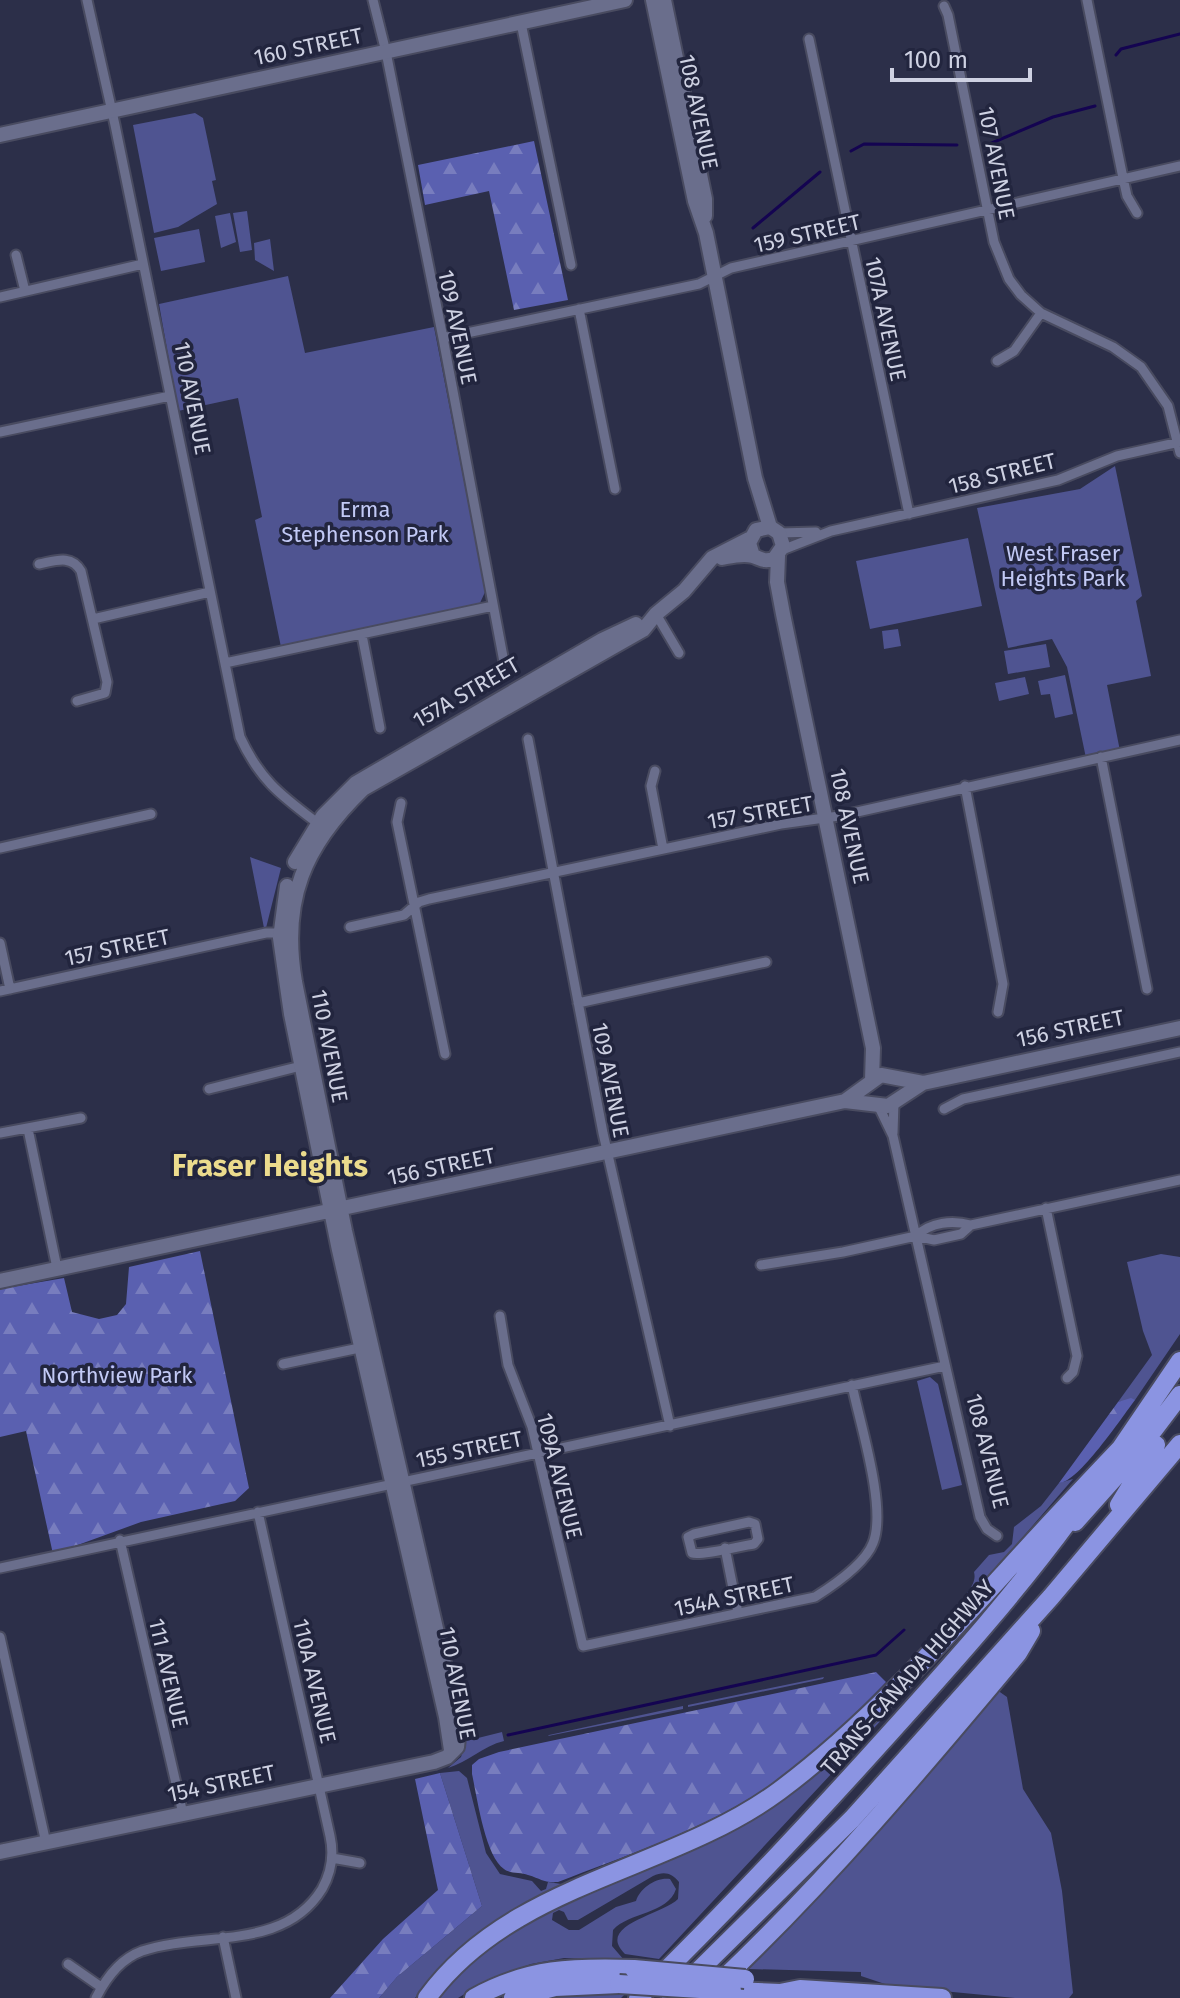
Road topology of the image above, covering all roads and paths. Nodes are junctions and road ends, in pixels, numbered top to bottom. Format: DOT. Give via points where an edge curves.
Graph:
graph roads {
  1 [pos="87,0"];
  2 [pos="373,0"];
  3 [pos="625,0"];
  4 [pos="653,0"];
  5 [pos="664,0"];
  6 [pos="1087,0"];
  7 [pos="944,6"];
  8 [pos="521,23"];
  9 [pos="809,39"];
  10 [pos="386,52"];
  11 [pos="112,111"];
  12 [pos="0,135"];
  13 [pos="1180,166"];
  14 [pos="1123,178"];
  15 [pos="988,210"];
  16 [pos="1137,213"];
  17 [pos="706,233"];
  18 [pos="851,241"];
  19 [pos="16,255"];
  20 [pos="143,264"];
  21 [pos="571,265"];
  22 [pos="714,276"];
  23 [pos="25,291"];
  24 [pos="0,297"];
  25 [pos="579,309"];
  26 [pos="1041,313"];
  27 [pos="443,338"];
  28 [pos="997,361"];
  29 [pos="170,396"];
  30 [pos="0,432"];
  31 [pos="1179,446"];
  32 [pos="615,489"];
  33 [pos="909,514"];
  34 [pos="831,531"];
  35 [pos="764,532"];
  36 [pos="780,553"];
  37 [pos="757,558"];
  38 [pos="39,564"];
  39 [pos="704,566"];
  40 [pos="210,592"];
  41 [pos="493,606"];
  42 [pos="783,614"];
  43 [pos="653,617"];
  44 [pos="93,619"];
  45 [pos="362,635"];
  46 [pos="679,653"];
  47 [pos="504,662"];
  48 [pos="225,663"];
  49 [pos="77,701"];
  50 [pos="380,728"];
  51 [pos="528,739"];
  52 [pos="1180,740"];
  53 [pos="1101,757"];
  54 [pos="655,771"];
  55 [pos="965,786"];
  56 [pos="401,803"];
  57 [pos="151,814"];
  58 [pos="826,818"];
  59 [pos="322,826"];
  60 [pos="0,848"];
  61 [pos="663,849"];
  62 [pos="553,872"];
  63 [pos="415,905"];
  64 [pos="350,927"];
  65 [pos="285,933"];
  66 [pos="0,943"];
  67 [pos="766,962"];
  68 [pos="1147,989"];
  69 [pos="5,990"];
  70 [pos="578,1003"];
  71 [pos="998,1012"];
  72 [pos="1180,1028"];
  73 [pos="873,1048"];
  74 [pos="1180,1052"];
  75 [pos="445,1054"];
  76 [pos="301,1066"];
  77 [pos="891,1078"];
  78 [pos="870,1083"];
  79 [pos="923,1083"];
  80 [pos="209,1089"];
  81 [pos="896,1100"];
  82 [pos="845,1101"];
  83 [pos="875,1104"];
  84 [pos="944,1109"];
  85 [pos="81,1118"];
  86 [pos="323,1123"];
  87 [pos="28,1129"];
  88 [pos="0,1133"];
  89 [pos="893,1136"];
  90 [pos="607,1153"];
  91 [pos="1180,1180"];
  92 [pos="1046,1208"];
  93 [pos="336,1211"];
  94 [pos="916,1236"];
  95 [pos="761,1265"];
  96 [pos="57,1268"];
  97 [pos="0,1281"];
  98 [pos="500,1316"];
  99 [pos="366,1346"];
  100 [pos="1180,1361"];
  101 [pos="283,1364"];
  102 [pos="945,1366"];
  103 [pos="1067,1378"];
  104 [pos="852,1385"];
  105 [pos="1180,1395"];
  106 [pos="1180,1412"];
  107 [pos="670,1426"];
  108 [pos="1180,1444"];
  109 [pos="1121,1448"];
  110 [pos="538,1453"];
  111 [pos="397,1483"];
  112 [pos="258,1512"];
  113 [pos="997,1536"];
  114 [pos="1101,1539"];
  115 [pos="120,1540"];
  116 [pos="725,1548"];
  117 [pos="1038,1563"];
  118 [pos="0,1568"];
  119 [pos="1051,1597"];
  120 [pos="738,1613"];
  121 [pos="0,1637"];
  122 [pos="583,1646"];
  123 [pos="576,1656"];
  124 [pos="450,1754"];
  125 [pos="319,1785"];
  126 [pos="183,1814"];
  127 [pos="46,1843"];
  128 [pos="0,1852"];
  129 [pos="332,1858"];
  130 [pos="360,1863"];
  131 [pos="223,1937"];
  132 [pos="68,1964"];
  133 [pos="738,1985"];
  134 [pos="101,1987"];
  135 [pos="96,1998"];
  136 [pos="236,1998"];
  137 [pos="427,1998"];
  138 [pos="474,1998"];
  139 [pos="513,1998"];
  140 [pos="638,1998"];
  141 [pos="671,1998"];
  142 [pos="703,1998"];
  143 [pos="942,1998"];
  1 -- 11 [label="street, 110 AVENUE"];
  2 -- 10 [label="street, 109 AVENUE"];
  3 -- 8 [label="street, 160 STREET"];
  4 -- 17 [label="street, 108 AVENUE"];
  5 -- 17 [label="street, 108 AVENUE" via="705,199"];
  6 -- 14 [label="street"];
  7 -- 15 [label="street, 107 AVENUE"];
  8 -- 10 [label="street, 160 STREET"];
  8 -- 21 [label="street"];
  9 -- 18 [label="street, 107A AVENUE"];
  10 -- 11 [label="street, 160 STREET"];
  10 -- 27 [label="street, 109 AVENUE"];
  11 -- 12 [label="street, 160 STREET"];
  11 -- 20 [label="street, 110 AVENUE"];
  13 -- 14 [label="street, 159 STREET"];
  14 -- 15 [label="street, 159 STREET"];
  14 -- 16 [label="street"];
  15 -- 18 [label="street, 159 STREET"];
  15 -- 26 [label="street, 107 AVENUE" via="1003,268"];
  17 -- 22 [label="street, 108 AVENUE"];
  18 -- 22 [label="street, 159 STREET"];
  18 -- 33 [label="street, 107A AVENUE"];
  19 -- 23 [label="street"];
  20 -- 23 [label="street"];
  20 -- 29 [label="street, 110 AVENUE"];
  22 -- 25 [label="street, 159 STREET" via="699,284"];
  22 -- 35 [label="street, 108 AVENUE"];
  23 -- 24 [label="street"];
  25 -- 27 [label="street, 159 STREET"];
  25 -- 32 [label="street"];
  26 -- 28 [label="street" via="1014,351"];
  26 -- 31 [label="street" via="1113,347 1141,367 1168,406"];
  27 -- 41 [label="street, 109 AVENUE"];
  29 -- 30 [label="street"];
  29 -- 40 [label="street, 110 AVENUE"];
  31 -- 33 [label="street, 158 STREET" via="1117,456 1058,480"];
  33 -- 34 [label="street, 158 STREET"];
  34 -- 35 [label="street, 158 STREET"];
  34 -- 36 [label="street, 158 STREET"];
  35 -- 36 [label="street" via="783,541"];
  35 -- 37 [label="street" via="749,548"];
  35 -- 39 [label="street, 157A STREET" via="716,554"];
  36 -- 37 [label="street" via="770,561"];
  36 -- 42 [label="street, 108 AVENUE" via="777,582"];
  37 -- 39 [label="street" via="724,557"];
  37 -- 42 [label="street, 108 AVENUE"];
  38 -- 44 [label="street" via="69,559 77,564"];
  39 -- 43 [label="street, 157A STREET"];
  40 -- 44 [label="street"];
  40 -- 48 [label="street, 110 AVENUE"];
  41 -- 45 [label="street"];
  41 -- 47 [label="street, 109 AVENUE"];
  42 -- 58 [label="street, 108 AVENUE"];
  43 -- 46 [label="street"];
  43 -- 59 [label="street, 157A STREET" via="602,640 374,770 343,794"];
  44 -- 49 [label="street" via="105,693"];
  45 -- 48 [label="street"];
  45 -- 50 [label="street"];
  48 -- 59 [label="street, 110 AVENUE" via="240,737 255,768 271,788"];
  51 -- 62 [label="street, 109 AVENUE"];
  52 -- 53 [label="street, 157 STREET"];
  53 -- 55 [label="street, 157 STREET"];
  53 -- 68 [label="street"];
  54 -- 61 [label="street" via="651,786"];
  55 -- 58 [label="street, 157 STREET"];
  55 -- 71 [label="street" via="1003,984"];
  56 -- 63 [label="street" via="397,822"];
  57 -- 60 [label="street"];
  58 -- 61 [label="street, 157 STREET"];
  58 -- 73 [label="street, 108 AVENUE"];
  59 -- 65 [label="street, 110 AVENUE" via="303,845 290,877"];
  61 -- 62 [label="street, 157 STREET"];
  62 -- 63 [label="street, 157 STREET"];
  62 -- 70 [label="street, 109 AVENUE"];
  63 -- 64 [label="street, 157 STREET" via="404,915"];
  63 -- 75 [label="street"];
  65 -- 69 [label="street, 157 STREET"];
  65 -- 76 [label="street, 110 AVENUE" via="282,965"];
  65 -- 86 [label="street, 110 AVENUE"];
  66 -- 69 [label="street"];
  67 -- 70 [label="street"];
  70 -- 90 [label="street, 109 AVENUE"];
  72 -- 79 [label="street, 156 STREET"];
  73 -- 77 [label="street, 108 AVENUE"];
  73 -- 78 [label="street, 108 AVENUE"];
  74 -- 84 [label="street" via="963,1099"];
  76 -- 80 [label="street"];
  76 -- 86 [label="street" via="307,1071 317,1119"];
  76 -- 93 [label="street, 110 AVENUE"];
  77 -- 78 [label="street" via="881,1075"];
  77 -- 79 [label="street, 156 STREET"];
  77 -- 81 [label="street" via="899,1090"];
  78 -- 82 [label="street, 156 STREET"];
  78 -- 83 [label="street" via="868,1094"];
  79 -- 81 [label="street, 156 STREET"];
  81 -- 83 [label="street" via="888,1106"];
  81 -- 89 [label="street, 108 AVENUE"];
  82 -- 83 [label="street, 156 STREET"];
  82 -- 90 [label="street, 156 STREET"];
  83 -- 89 [label="street, 108 AVENUE"];
  85 -- 87 [label="street"];
  86 -- 93 [label="street, 110 AVENUE"];
  87 -- 88 [label="street"];
  87 -- 96 [label="street"];
  89 -- 94 [label="street, 108 AVENUE"];
  90 -- 93 [label="street, 156 STREET"];
  90 -- 107 [label="street, 109 AVENUE"];
  91 -- 92 [label="street"];
  92 -- 94 [label="street" via="971,1225 957,1221 931,1226"];
  92 -- 103 [label="street" via="1077,1356"];
  93 -- 96 [label="street, 156 STREET"];
  93 -- 99 [label="street, 110 AVENUE"];
  94 -- 95 [label="street"];
  94 -- 102 [label="street, 108 AVENUE"];
  96 -- 97 [label="street, 156 STREET"];
  98 -- 110 [label="street, 109A AVENUE" via="510,1373"];
  99 -- 101 [label="street"];
  99 -- 111 [label="street, 110 AVENUE"];
  100 -- 109 [label="highway, TRANS-CANADA HIGHWAY"];
  102 -- 104 [label="street, 155 STREET"];
  102 -- 113 [label="street, 108 AVENUE" via="980,1517"];
  104 -- 107 [label="street, 155 STREET"];
  104 -- 120 [label="street, 154A STREET" via="878,1513 873,1544 843,1580 815,1597"];
  105 -- 117 [label="highway" via="1133,1457"];
  106 -- 114 [label="highway"];
  107 -- 110 [label="street, 155 STREET"];
  108 -- 114 [label="highway"];
  109 -- 117 [label="highway, TRANS-CANADA HIGHWAY"];
  109 -- 137 [label="highway" via="886,1700 790,1782 715,1829 519,1918 486,1939"];
  110 -- 111 [label="street, 155 STREET"];
  110 -- 122 [label="street, 109A AVENUE"];
  111 -- 112 [label="street, 155 STREET"];
  111 -- 124 [label="street, 110 AVENUE" via="459,1729 458,1744"];
  112 -- 115 [label="street, 155 STREET"];
  112 -- 125 [label="street, 110A AVENUE"];
  114 -- 119 [label="highway"];
  115 -- 118 [label="street, 155 STREET"];
  115 -- 126 [label="street, 111 AVENUE"];
  116 -- 116 [label="street" via="754,1544 755,1524 688,1537 692,1553 698,1555"];
  116 -- 120 [label="street"];
  117 -- 140 [label="highway, TRANS-CANADA HIGHWAY" via="830,1799"];
  119 -- 141 [label="highway" via="852,1819"];
  119 -- 142 [label="highway" via="1018,1653 867,1831"];
  120 -- 122 [label="street, 154A STREET"];
  121 -- 127 [label="street"];
  122 -- 123 [label="street"];
  124 -- 125 [label="street, 154 STREET" via="434,1762"];
  125 -- 126 [label="street, 154 STREET"];
  125 -- 129 [label="street, 110A AVENUE"];
  126 -- 127 [label="street, 154 STREET"];
  127 -- 128 [label="street, 154 STREET"];
  129 -- 130 [label="street"];
  129 -- 131 [label="street, 110A AVENUE" via="311,1905 286,1924"];
  131 -- 134 [label="street" via="142,1951 119,1965"];
  131 -- 136 [label="street"];
  132 -- 134 [label="street"];
  133 -- 138 [label="highway, bridge" via="634,1969 553,1969 514,1979"];
  133 -- 139 [label="highway, bridge" via="555,1987"];
  133 -- 143 [label="highway" via="782,1983 800,1989"];
  134 -- 135 [label="street"];
}
